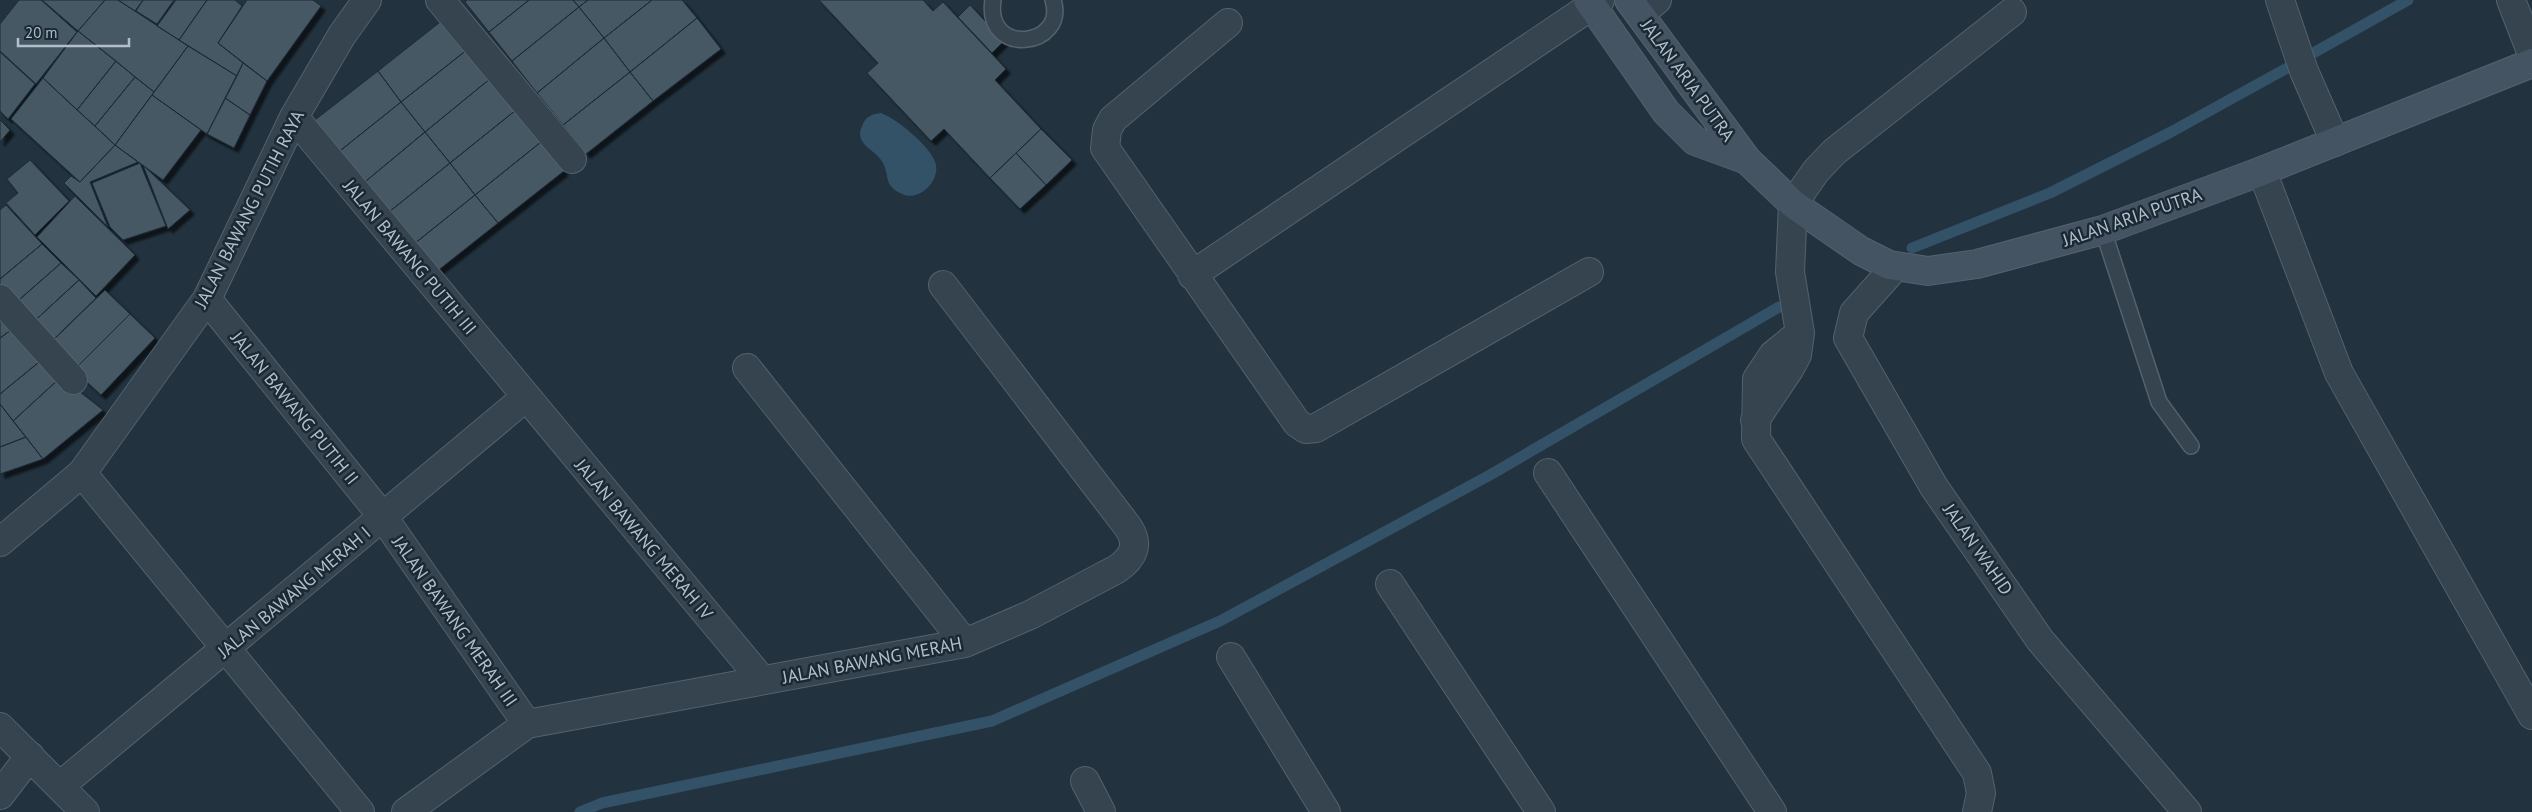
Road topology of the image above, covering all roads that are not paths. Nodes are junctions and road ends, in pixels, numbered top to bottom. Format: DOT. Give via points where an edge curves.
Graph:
graph roads {
  1 [pos="367,0"];
  2 [pos="440,0"];
  3 [pos="993,0"];
  4 [pos="1053,0"];
  5 [pos="2280,0"];
  6 [pos="2511,0"];
  7 [pos="1593,2"];
  8 [pos="1642,5"];
  9 [pos="2012,12"];
  10 [pos="1228,23"];
  11 [pos="2532,54"];
  12 [pos="2532,63"];
  13 [pos="294,117"];
  14 [pos="2335,142"];
  15 [pos="572,159"];
  16 [pos="1746,160"];
  17 [pos="2262,171"];
  18 [pos="1793,204"];
  19 [pos="2103,230"];
  20 [pos="1892,266"];
  21 [pos="1589,272"];
  22 [pos="1192,275"];
  23 [pos="943,285"];
  24 [pos="0,299"];
  25 [pos="207,299"];
  26 [pos="747,368"];
  27 [pos="73,380"];
  28 [pos="526,397"];
  29 [pos="2191,446"];
  30 [pos="1548,473"];
  31 [pos="82,474"];
  32 [pos="383,517"];
  33 [pos="0,542"];
  34 [pos="1390,584"];
  35 [pos="965,643"];
  36 [pos="226,648"];
  37 [pos="1231,657"];
  38 [pos="762,680"];
  39 [pos="2532,714"];
  40 [pos="527,724"];
  41 [pos="0,727"];
  42 [pos="30,756"];
  43 [pos="1085,782"];
  44 [pos="60,786"];
  45 [pos="0,795"];
  46 [pos="85,812"];
  47 [pos="360,812"];
  48 [pos="406,812"];
  49 [pos="1101,812"];
  50 [pos="1326,812"];
  51 [pos="1541,812"];
  52 [pos="1772,812"];
  53 [pos="1977,812"];
  54 [pos="2186,812"];
  1 -- 13 [label="street, JALAN BAWANG PUTIH RAYA" via="342,34"];
  2 -- 15 [label="street"];
  3 -- 4 [label="lane" via="991,14 1000,31 1016,40 1036,38 1050,26 1055,8"];
  5 -- 14 [label="street" via="2304,71"];
  6 -- 11 [label="street"];
  7 -- 16 [label="main road, JALAN ARIA PUTRA" via="1666,112 1695,141"];
  7 -- 22 [label="street"];
  8 -- 16 [label="main road, JALAN ARIA PUTRA"];
  9 -- 18 [label="street" via="1834,152 1816,170"];
  10 -- 22 [label="street" via="1113,119 1105,140 1110,157"];
  12 -- 14 [label="main road, JALAN ARIA PUTRA"];
  13 -- 25 [label="street, JALAN BAWANG PUTIH RAYA"];
  13 -- 28 [label="street, JALAN BAWANG PUTIH III"];
  14 -- 17 [label="main road, JALAN ARIA PUTRA"];
  16 -- 18 [label="main road, JALAN ARIA PUTRA"];
  17 -- 19 [label="main road, JALAN ARIA PUTRA"];
  17 -- 39 [label="street" via="2339,373"];
  18 -- 20 [label="main road, JALAN ARIA PUTRA" via="1861,251"];
  18 -- 53 [label="street" via="1790,272 1800,333 1797,355 1755,420 1756,439 1977,772 1981,793"];
  19 -- 20 [label="main road, JALAN ARIA PUTRA" via="1977,264 1928,271"];
  19 -- 29 [label="lane" via="2159,402"];
  20 -- 54 [label="street, JALAN WAHID" via="1854,313 1848,338 1934,487 2040,640"];
  21 -- 22 [label="street" via="1316,428 1306,429 1297,423"];
  23 -- 35 [label="street, JALAN BAWANG MERAH" via="1128,527 1135,542 1132,555 1117,569 1030,615"];
  24 -- 27 [label="street"];
  25 -- 31 [label="street, JALAN BAWANG PUTIH RAYA"];
  25 -- 32 [label="street, JALAN BAWANG PUTIH II"];
  26 -- 35 [label="street"];
  28 -- 32 [label="street, JALAN BAWANG MERAH I"];
  28 -- 38 [label="street, JALAN BAWANG MERAH IV"];
  30 -- 52 [label="street"];
  31 -- 33 [label="street, JALAN BAWANG PUTIH RAYA"];
  31 -- 36 [label="street"];
  32 -- 36 [label="street, JALAN BAWANG MERAH I"];
  32 -- 40 [label="street, JALAN BAWANG MERAH III"];
  34 -- 51 [label="street"];
  35 -- 38 [label="street, JALAN BAWANG MERAH"];
  36 -- 44 [label="street, JALAN BAWANG MERAH I"];
  36 -- 47 [label="street"];
  37 -- 50 [label="street"];
  38 -- 40 [label="street, JALAN BAWANG MERAH"];
  40 -- 48 [label="street, JALAN BAWANG MERAH"];
  41 -- 42 [label="street"];
  42 -- 44 [label="street"];
  42 -- 45 [label="street"];
  43 -- 49 [label="street"];
  44 -- 46 [label="street"];
}
